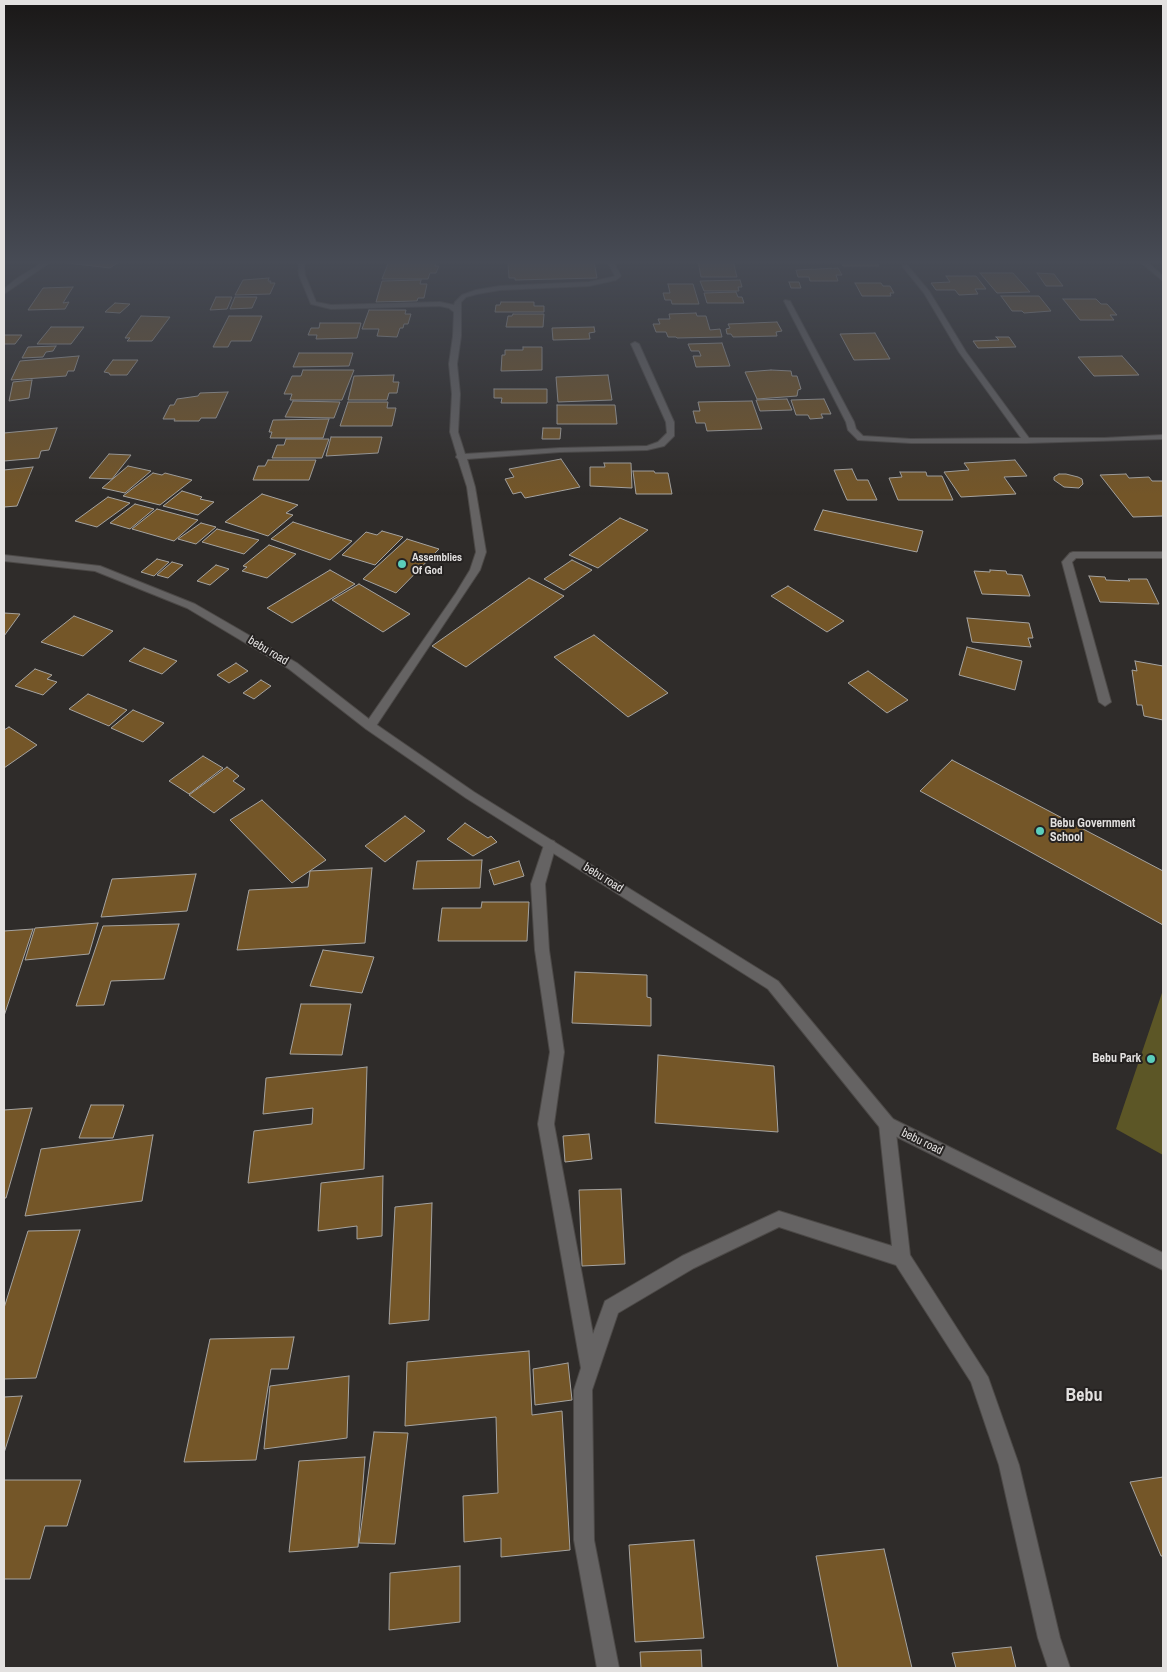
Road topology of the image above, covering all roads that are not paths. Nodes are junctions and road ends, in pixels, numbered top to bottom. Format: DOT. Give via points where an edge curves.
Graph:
graph roads {
  1 [pos="457,339"];
  2 [pos="807,339"];
  3 [pos="955,339"];
  4 [pos="634,344"];
  5 [pos="1163,437"];
  6 [pos="1027,441"];
  7 [pos="460,458"];
  8 [pos="1163,556"];
  9 [pos="4,558"];
  10 [pos="1105,702"];
  11 [pos="370,726"];
  12 [pos="550,845"];
  13 [pos="887,1124"];
  14 [pos="902,1258"];
  15 [pos="1163,1262"];
  16 [pos="590,1369"];
  17 [pos="608,1668"];
  18 [pos="1059,1668"];
  1 -- 7 [label="street" via="453,364 456,394 454,432"];
  2 -- 6 [label="street" via="852,430 861,438 911,442"];
  3 -- 6 [label="street"];
  4 -- 7 [label="street" via="670,422 671,434 661,444 647,448 551,450"];
  5 -- 6 [label="street"];
  7 -- 11 [label="street" via="471,487 481,552 475,570"];
  8 -- 10 [label="street" via="1073,555 1067,562"];
  9 -- 11 [label="street, bebu road" via="97,568 191,606 293,666"];
  11 -- 12 [label="street, bebu road"];
  12 -- 13 [label="street, bebu road" via="773,984"];
  12 -- 16 [label="street" via="538,884 542,950 556,1052 546,1124"];
  13 -- 14 [label="street"];
  13 -- 15 [label="street, bebu road"];
  14 -- 16 [label="street" via="779,1219 688,1262 611,1307"];
  14 -- 18 [label="street" via="979,1377 1009,1465 1049,1638"];
  16 -- 17 [label="street" via="583,1390 584,1540"];
}
